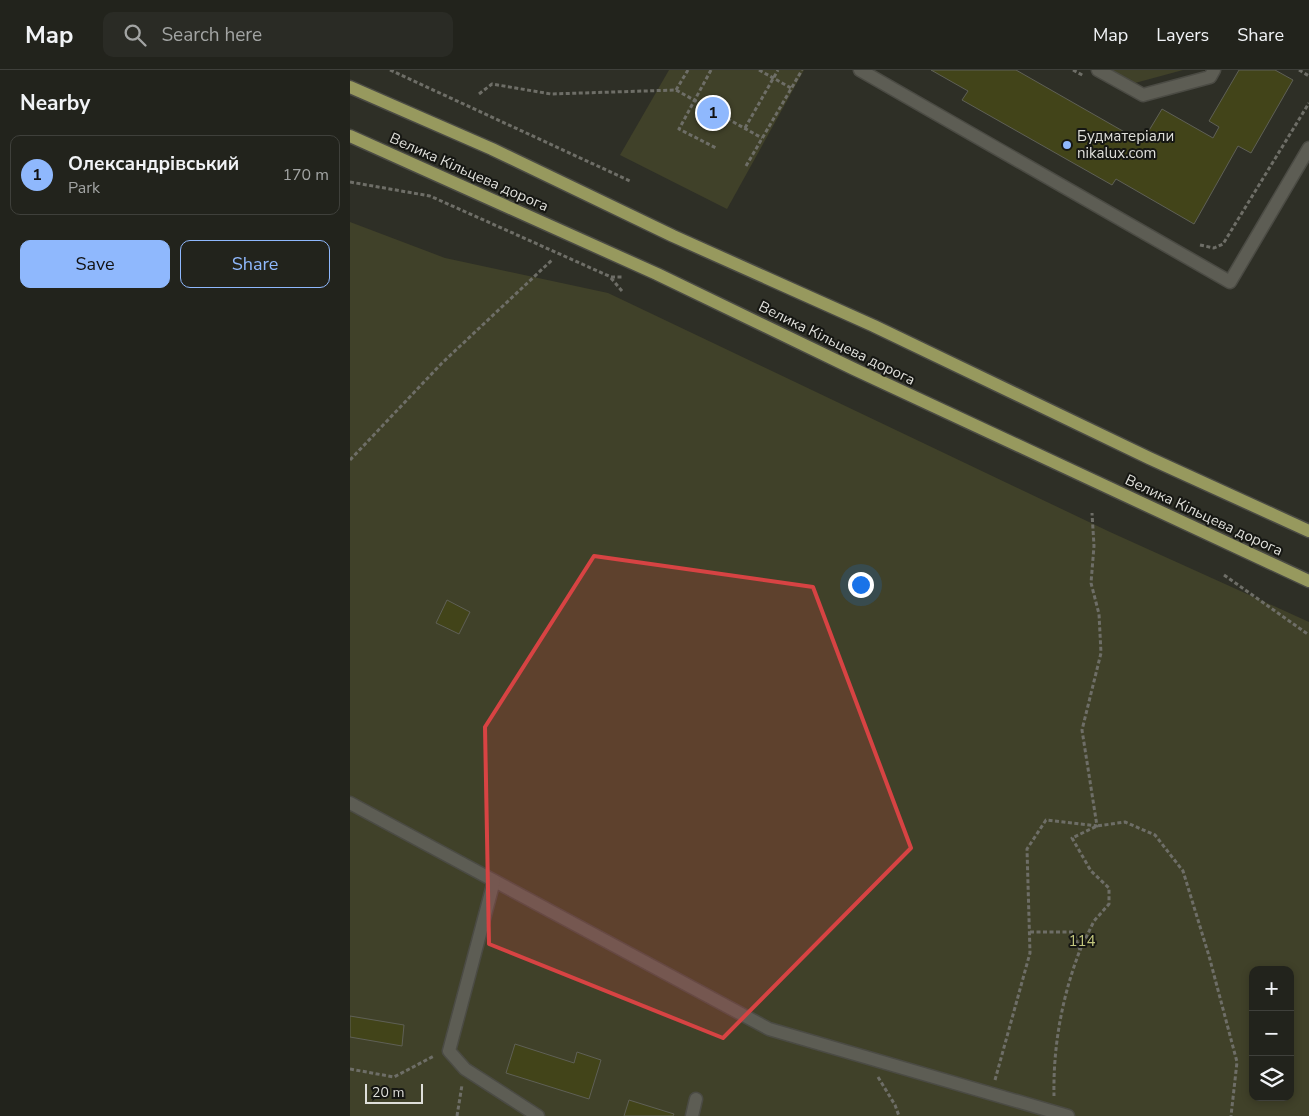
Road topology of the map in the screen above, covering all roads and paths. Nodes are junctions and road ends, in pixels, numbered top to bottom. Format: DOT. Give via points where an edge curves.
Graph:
graph roads {
  1 [pos="390,70"];
  2 [pos="688,70"];
  3 [pos="711,70"];
  4 [pos="759,70"];
  5 [pos="778,70"];
  6 [pos="802,70"];
  7 [pos="860,70"];
  8 [pos="1098,70"];
  9 [pos="1214,70"];
  10 [pos="1299,70"];
  11 [pos="1309,76"];
  12 [pos="774,78"];
  13 [pos="350,87"];
  14 [pos="791,88"];
  15 [pos="676,90"];
  16 [pos="479,94"];
  17 [pos="694,100"];
  18 [pos="1309,103"];
  19 [pos="744,128"];
  20 [pos="350,136"];
  21 [pos="762,138"];
  22 [pos="716,148"];
  23 [pos="1309,148"];
  24 [pos="746,166"];
  25 [pos="630,181"];
  26 [pos="350,182"];
  27 [pos="1194,241"];
  28 [pos="553,259"];
  29 [pos="629,276"];
  30 [pos="611,278"];
  31 [pos="622,291"];
  32 [pos="350,460"];
  33 [pos="1092,513"];
  34 [pos="1309,531"];
  35 [pos="1224,575"];
  36 [pos="1309,581"];
  37 [pos="1309,635"];
  38 [pos="350,803"];
  39 [pos="1097,826"];
  40 [pos="494,881"];
  41 [pos="1030,932"];
  42 [pos="1080,950"];
  43 [pos="449,1051"];
  44 [pos="866,1057"];
  45 [pos="465,1068"];
  46 [pos="350,1069"];
  47 [pos="991,1093"];
  48 [pos="696,1099"];
  49 [pos="1054,1112"];
  50 [pos="457,1116"];
  51 [pos="538,1116"];
  52 [pos="692,1116"];
  53 [pos="899,1116"];
  54 [pos="1068,1116"];
  55 [pos="1231,1116"];
  1 -- 25 [label="path"];
  2 -- 15 [label="path"];
  3 -- 17 [label="path"];
  4 -- 12 [label="path"];
  5 -- 12 [label="path"];
  6 -- 14 [label="path"];
  7 -- 23 [label="lane" via="1230,282"];
  8 -- 9 [label="lane" via="1143,96 1210,77"];
  10 -- 11 [label="path"];
  12 -- 14 [label="path"];
  12 -- 19 [label="path"];
  13 -- 34 [label="main road, Велика Кільцева дорога" via="874,326"];
  14 -- 21 [label="path"];
  15 -- 16 [label="path" via="551,94 492,84"];
  15 -- 17 [label="path"];
  17 -- 19 [label="path"];
  17 -- 22 [label="path" via="680,129"];
  18 -- 27 [label="path" via="1223,244 1214,248"];
  19 -- 21 [label="path"];
  20 -- 36 [label="main road, Велика Кільцева дорога" via="657,274 863,374"];
  21 -- 24 [label="path"];
  26 -- 30 [label="path" via="430,196"];
  28 -- 32 [label="path" via="442,363"];
  29 -- 30 [label="path"];
  30 -- 31 [label="path"];
  33 -- 39 [label="path" via="1092,583 1099,614 1102,653 1082,730"];
  35 -- 37 [label="path"];
  38 -- 40 [label="lane"];
  39 -- 41 [label="path" via="1046,820 1027,849"];
  39 -- 42 [label="path" via="1072,838 1091,872 1109,888 1109,904 1094,921"];
  39 -- 55 [label="path" via="1125,822 1155,835 1183,871 1237,1062"];
  40 -- 43 [label="lane"];
  40 -- 44 [label="lane" via="769,1029"];
  41 -- 42 [label="path" via="1073,932"];
  41 -- 47 [label="path" via="1030,953 1023,983"];
  42 -- 49 [label="path" via="1070,976 1058,1028"];
  43 -- 45 [label="lane"];
  43 -- 46 [label="path" via="428,1058 394,1077"];
  44 -- 47 [label="lane"];
  44 -- 53 [label="path"];
  45 -- 50 [label="path"];
  45 -- 51 [label="lane"];
  47 -- 49 [label="lane"];
  48 -- 52 [label="lane"];
  49 -- 54 [label="lane"];
}
